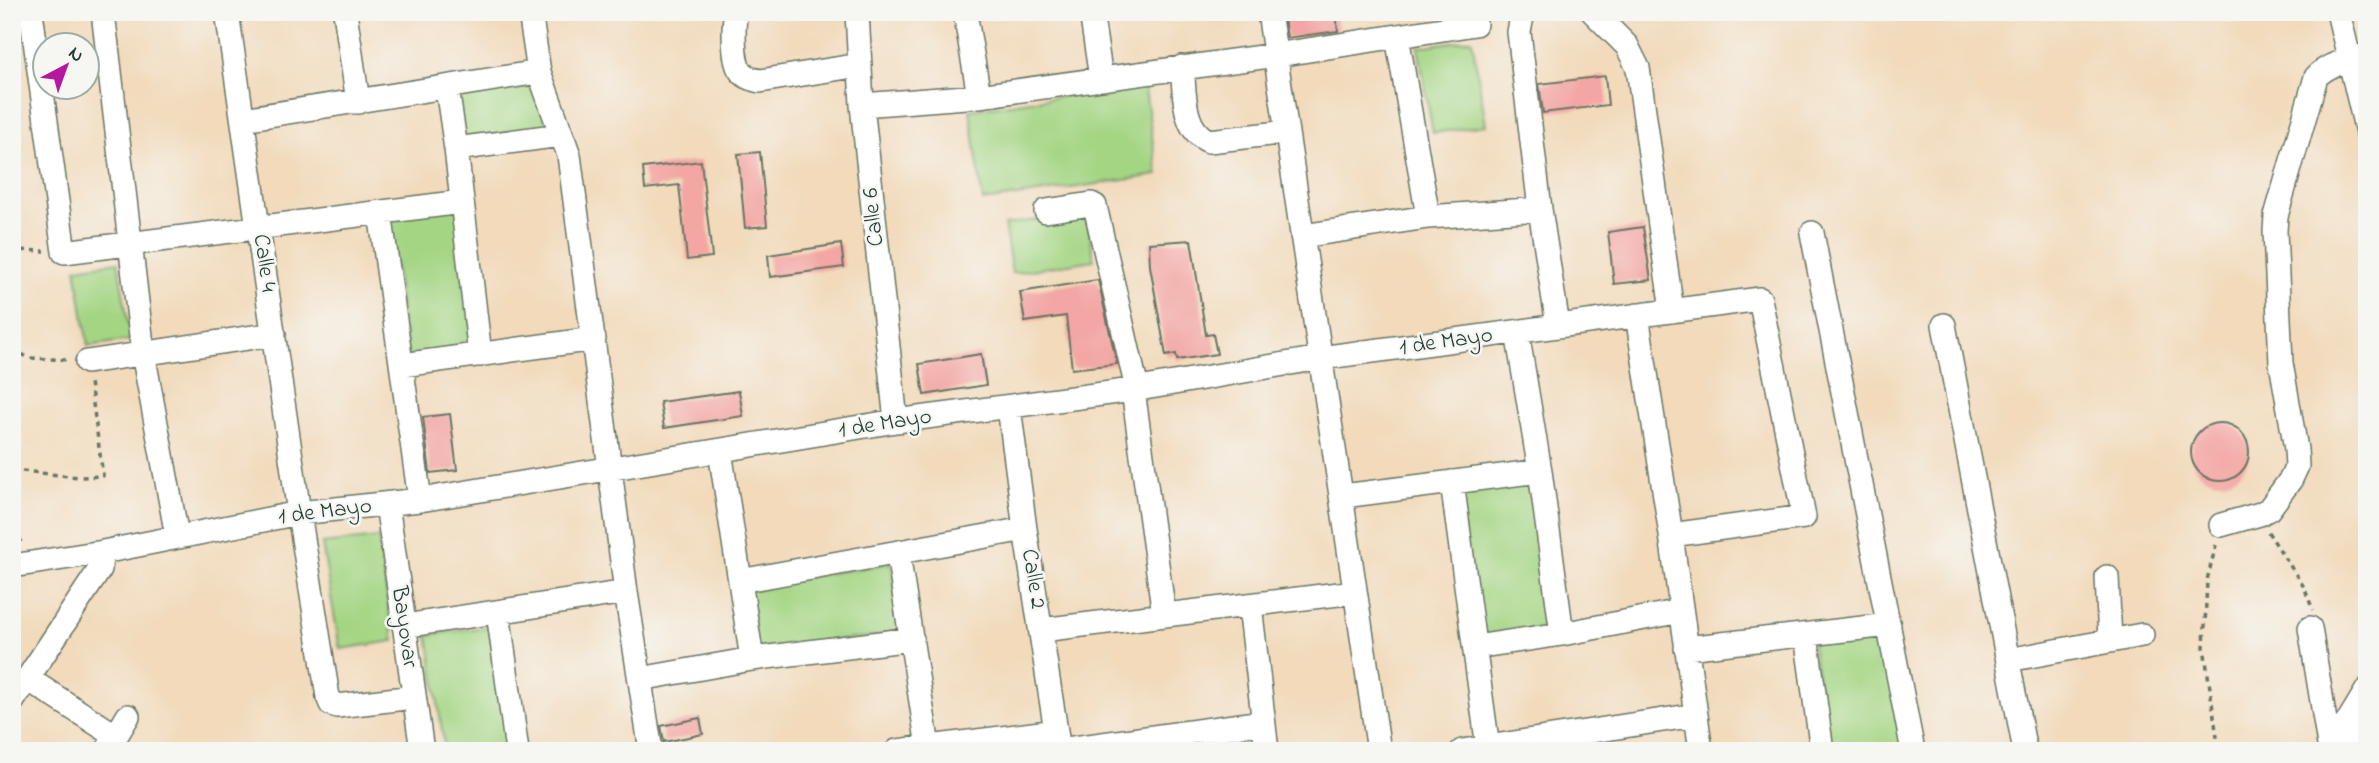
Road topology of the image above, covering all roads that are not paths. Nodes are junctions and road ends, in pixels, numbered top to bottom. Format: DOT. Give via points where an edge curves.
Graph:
graph roads {
  1 [pos="31,12"];
  2 [pos="103,12"];
  3 [pos="228,12"];
  4 [pos="345,12"];
  5 [pos="530,12"];
  6 [pos="736,12"];
  7 [pos="857,12"];
  8 [pos="965,12"];
  9 [pos="1091,12"];
  10 [pos="1269,12"];
  11 [pos="1522,12"];
  12 [pos="1593,12"];
  13 [pos="2338,12"];
  14 [pos="1475,24"];
  15 [pos="1397,36"];
  16 [pos="1276,55"];
  17 [pos="2358,58"];
  18 [pos="860,65"];
  19 [pos="1182,67"];
  20 [pos="539,72"];
  21 [pos="1101,78"];
  22 [pos="447,88"];
  23 [pos="979,96"];
  24 [pos="359,102"];
  25 [pos="862,104"];
  26 [pos="243,119"];
  27 [pos="1287,132"];
  28 [pos="2367,132"];
  29 [pos="561,135"];
  30 [pos="456,149"];
  31 [pos="462,202"];
  32 [pos="1540,209"];
  33 [pos="1046,211"];
  34 [pos="380,212"];
  35 [pos="1428,217"];
  36 [pos="259,228"];
  37 [pos="1812,233"];
  38 [pos="1302,236"];
  39 [pos="130,245"];
  40 [pos="1672,311"];
  41 [pos="1637,316"];
  42 [pos="1944,325"];
  43 [pos="1558,326"];
  44 [pos="1517,332"];
  45 [pos="274,334"];
  46 [pos="594,339"];
  47 [pos="143,353"];
  48 [pos="480,355"];
  49 [pos="1320,359"];
  50 [pos="87,362"];
  51 [pos="402,365"];
  52 [pos="1135,389"];
  53 [pos="1009,407"];
  54 [pos="897,421"];
  55 [pos="720,451"];
  56 [pos="610,468"];
  57 [pos="1540,471"];
  58 [pos="1452,482"];
  59 [pos="1343,496"];
  60 [pos="420,500"];
  61 [pos="387,504"];
  62 [pos="299,513"];
  63 [pos="2221,525"];
  64 [pos="1025,529"];
  65 [pos="1671,535"];
  66 [pos="177,536"];
  67 [pos="103,552"];
  68 [pos="898,554"];
  69 [pos="19,565"];
  70 [pos="2107,577"];
  71 [pos="740,581"];
  72 [pos="626,592"];
  73 [pos="1355,592"];
  74 [pos="1250,605"];
  75 [pos="1681,611"];
  76 [pos="498,612"];
  77 [pos="1164,615"];
  78 [pos="2312,619"];
  79 [pos="1889,625"];
  80 [pos="404,626"];
  81 [pos="1041,630"];
  82 [pos="1562,634"];
  83 [pos="1806,635"];
  84 [pos="2142,635"];
  85 [pos="912,639"];
  86 [pos="2110,641"];
  87 [pos="1475,647"];
  88 [pos="1686,648"];
  89 [pos="752,659"];
  90 [pos="2008,660"];
  91 [pos="640,679"];
  92 [pos="28,680"];
  93 [pos="2367,690"];
  94 [pos="414,697"];
  95 [pos="12,702"];
  96 [pos="1696,715"];
  97 [pos="1263,722"];
  98 [pos="117,734"];
  99 [pos="2367,734"];
  100 [pos="1180,742"];
  101 [pos="1577,743"];
  102 [pos="1058,744"];
  103 [pos="942,747"];
  104 [pos="1488,748"];
  105 [pos="2017,749"];
  106 [pos="422,751"];
  107 [pos="517,751"];
  108 [pos="651,751"];
  109 [pos="897,751"];
  110 [pos="1267,751"];
  111 [pos="1379,751"];
  112 [pos="1462,751"];
  113 [pos="1701,751"];
  114 [pos="1822,751"];
  115 [pos="1913,751"];
  116 [pos="2330,751"];
  117 [pos="2348,751"];
  1 -- 39 [label="street" via="64,252"];
  2 -- 39 [label="street"];
  3 -- 26 [label="street, Calle 4"];
  4 -- 24 [label="street"];
  5 -- 20 [label="street"];
  6 -- 18 [label="street" via="737,67 747,78 760,81"];
  7 -- 18 [label="street, Calle 6"];
  8 -- 23 [label="street"];
  9 -- 21 [label="street"];
  10 -- 16 [label="street"];
  11 -- 32 [label="street" via="1519,32"];
  12 -- 40 [label="street" via="1628,46 1638,68"];
  13 -- 17 [label="street"];
  14 -- 15 [label="street"];
  15 -- 16 [label="street"];
  15 -- 35 [label="street"];
  16 -- 19 [label="street"];
  16 -- 27 [label="street"];
  17 -- 28 [label="street"];
  17 -- 63 [label="street" via="2316,77 2276,216 2281,363 2297,466 2269,509"];
  18 -- 25 [label="street, Calle 6"];
  19 -- 21 [label="street"];
  19 -- 27 [label="street" via="1188,116 1200,137 1209,141"];
  20 -- 22 [label="street"];
  20 -- 29 [label="street"];
  21 -- 23 [label="street"];
  22 -- 24 [label="street"];
  22 -- 30 [label="street"];
  23 -- 25 [label="street"];
  24 -- 26 [label="street"];
  25 -- 54 [label="street, Calle 6"];
  26 -- 36 [label="street, Calle 4"];
  27 -- 38 [label="street"];
  29 -- 30 [label="street"];
  29 -- 46 [label="street" via="569,155"];
  30 -- 31 [label="street"];
  31 -- 34 [label="street"];
  31 -- 48 [label="street"];
  32 -- 35 [label="street"];
  32 -- 43 [label="street"];
  33 -- 52 [label="street" via="1096,206"];
  34 -- 36 [label="street"];
  34 -- 51 [label="street"];
  35 -- 38 [label="street"];
  36 -- 39 [label="street"];
  36 -- 45 [label="street, Calle 4"];
  37 -- 79 [label="street"];
  38 -- 49 [label="street"];
  39 -- 47 [label="street"];
  40 -- 41 [label="street, 1 de Mayo"];
  40 -- 65 [label="street, 1 de Mayo" via="1760,299 1804,517"];
  41 -- 43 [label="street, 1 de Mayo"];
  41 -- 65 [label="street"];
  42 -- 90 [label="street"];
  43 -- 44 [label="street, 1 de Mayo"];
  44 -- 49 [label="street, 1 de Mayo"];
  44 -- 57 [label="street"];
  45 -- 47 [label="street"];
  45 -- 62 [label="street, Calle 4"];
  46 -- 48 [label="street"];
  46 -- 56 [label="street"];
  47 -- 50 [label="street"];
  47 -- 66 [label="street"];
  48 -- 51 [label="street"];
  49 -- 52 [label="street, 1 de Mayo"];
  49 -- 59 [label="street"];
  51 -- 60 [label="street"];
  52 -- 53 [label="street, 1 de Mayo"];
  52 -- 77 [label="street"];
  53 -- 54 [label="street, 1 de Mayo"];
  53 -- 64 [label="street, Calle 2"];
  54 -- 55 [label="street, 1 de Mayo"];
  55 -- 56 [label="street, 1 de Mayo"];
  55 -- 71 [label="street"];
  56 -- 60 [label="street, 1 de Mayo"];
  56 -- 72 [label="street"];
  57 -- 58 [label="street"];
  57 -- 82 [label="street"];
  58 -- 59 [label="street"];
  58 -- 87 [label="street"];
  59 -- 73 [label="street"];
  60 -- 61 [label="street, 1 de Mayo"];
  61 -- 62 [label="street, 1 de Mayo"];
  61 -- 80 [label="street, Bayovar"];
  62 -- 66 [label="street, 1 de Mayo"];
  62 -- 94 [label="street, Calle 4" via="327,698 337,706"];
  64 -- 68 [label="street"];
  64 -- 81 [label="street, Calle 2"];
  65 -- 75 [label="street"];
  66 -- 67 [label="street, 1 de Mayo"];
  67 -- 69 [label="street, 1 de Mayo"];
  67 -- 92 [label="street" via="100,569"];
  68 -- 71 [label="street"];
  68 -- 85 [label="street"];
  70 -- 86 [label="street"];
  71 -- 89 [label="street"];
  72 -- 76 [label="street"];
  72 -- 91 [label="street"];
  73 -- 74 [label="street"];
  73 -- 111 [label="street"];
  74 -- 77 [label="street"];
  74 -- 97 [label="street"];
  75 -- 82 [label="street"];
  75 -- 88 [label="street"];
  76 -- 80 [label="street"];
  76 -- 107 [label="street"];
  77 -- 81 [label="street"];
  78 -- 116 [label="street"];
  79 -- 83 [label="street"];
  79 -- 115 [label="street"];
  80 -- 94 [label="street, Bayovar"];
  81 -- 102 [label="street, Calle 2"];
  82 -- 87 [label="street"];
  83 -- 88 [label="street"];
  83 -- 114 [label="street"];
  84 -- 86 [label="street"];
  85 -- 89 [label="street"];
  85 -- 103 [label="street"];
  86 -- 90 [label="street"];
  87 -- 104 [label="street"];
  88 -- 96 [label="street"];
  89 -- 91 [label="street"];
  90 -- 105 [label="street"];
  91 -- 108 [label="street"];
  92 -- 95 [label="street"];
  92 -- 98 [label="street"];
  93 -- 116 [label="street"];
  94 -- 106 [label="street, Bayovar"];
  96 -- 101 [label="street"];
  96 -- 113 [label="street"];
  97 -- 100 [label="street"];
  97 -- 110 [label="street"];
  99 -- 117 [label="street"];
  100 -- 102 [label="street"];
  101 -- 104 [label="street"];
  102 -- 103 [label="street"];
  103 -- 109 [label="street"];
  104 -- 112 [label="street"];
}
